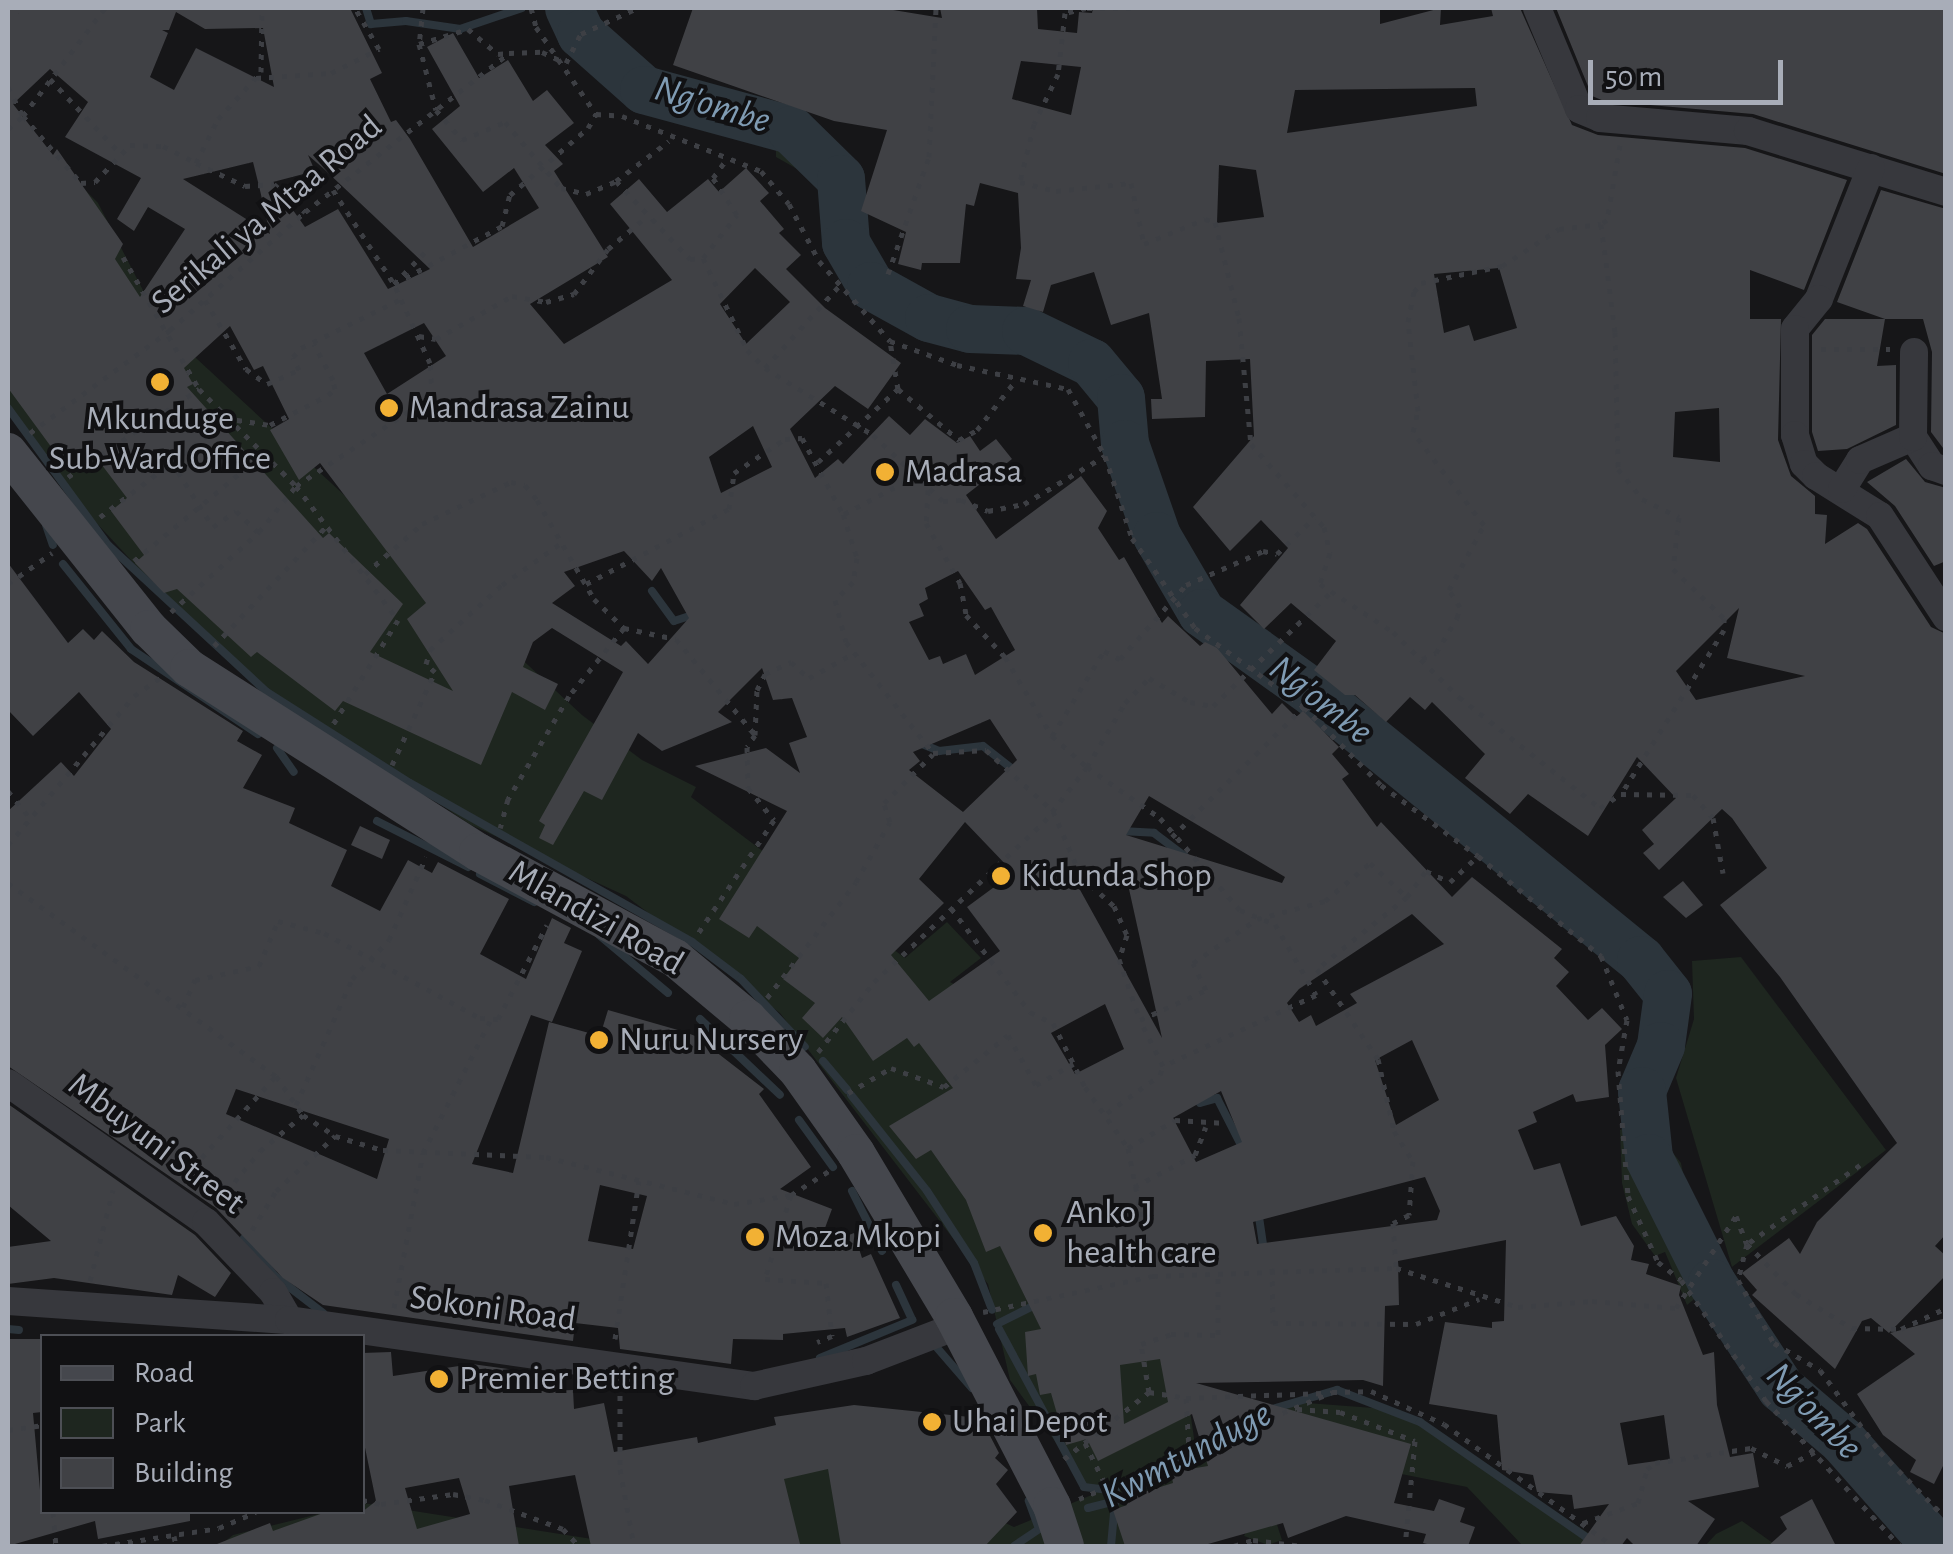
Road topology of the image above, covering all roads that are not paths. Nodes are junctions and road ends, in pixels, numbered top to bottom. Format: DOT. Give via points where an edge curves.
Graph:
graph roads {
  1 [pos="1537,8"];
  2 [pos="1872,168"];
  3 [pos="1946,192"];
  4 [pos="1914,352"];
  5 [pos="1913,437"];
  6 [pos="12,447"];
  7 [pos="1946,471"];
  8 [pos="1842,489"];
  9 [pos="1946,616"];
  10 [pos="8,1083"];
  11 [pos="8,1301"];
  12 [pos="289,1320"];
  13 [pos="955,1322"];
  14 [pos="1065,1546"];
  1 -- 2 [label="street" via="1579,108 1748,131"];
  2 -- 3 [label="street"];
  2 -- 8 [label="street" via="1819,298 1798,320 1793,350 1798,450 1816,476"];
  4 -- 5 [label="street"];
  5 -- 7 [label="street" via="1932,466"];
  5 -- 8 [label="street" via="1860,460"];
  6 -- 13 [label="street, Mlandizi Road" via="110,583 183,662 478,852 674,958 748,1018 824,1106"];
  8 -- 9 [label="street" via="1880,516"];
  10 -- 12 [label="street, Mbuyuni Street" via="206,1222 273,1292"];
  11 -- 12 [label="street, Sokoni Road"];
  12 -- 13 [label="street, Sokoni Road" via="754,1386 795,1380"];
  13 -- 14 [label="street, Mlandizi Road" via="1045,1493"];
}
